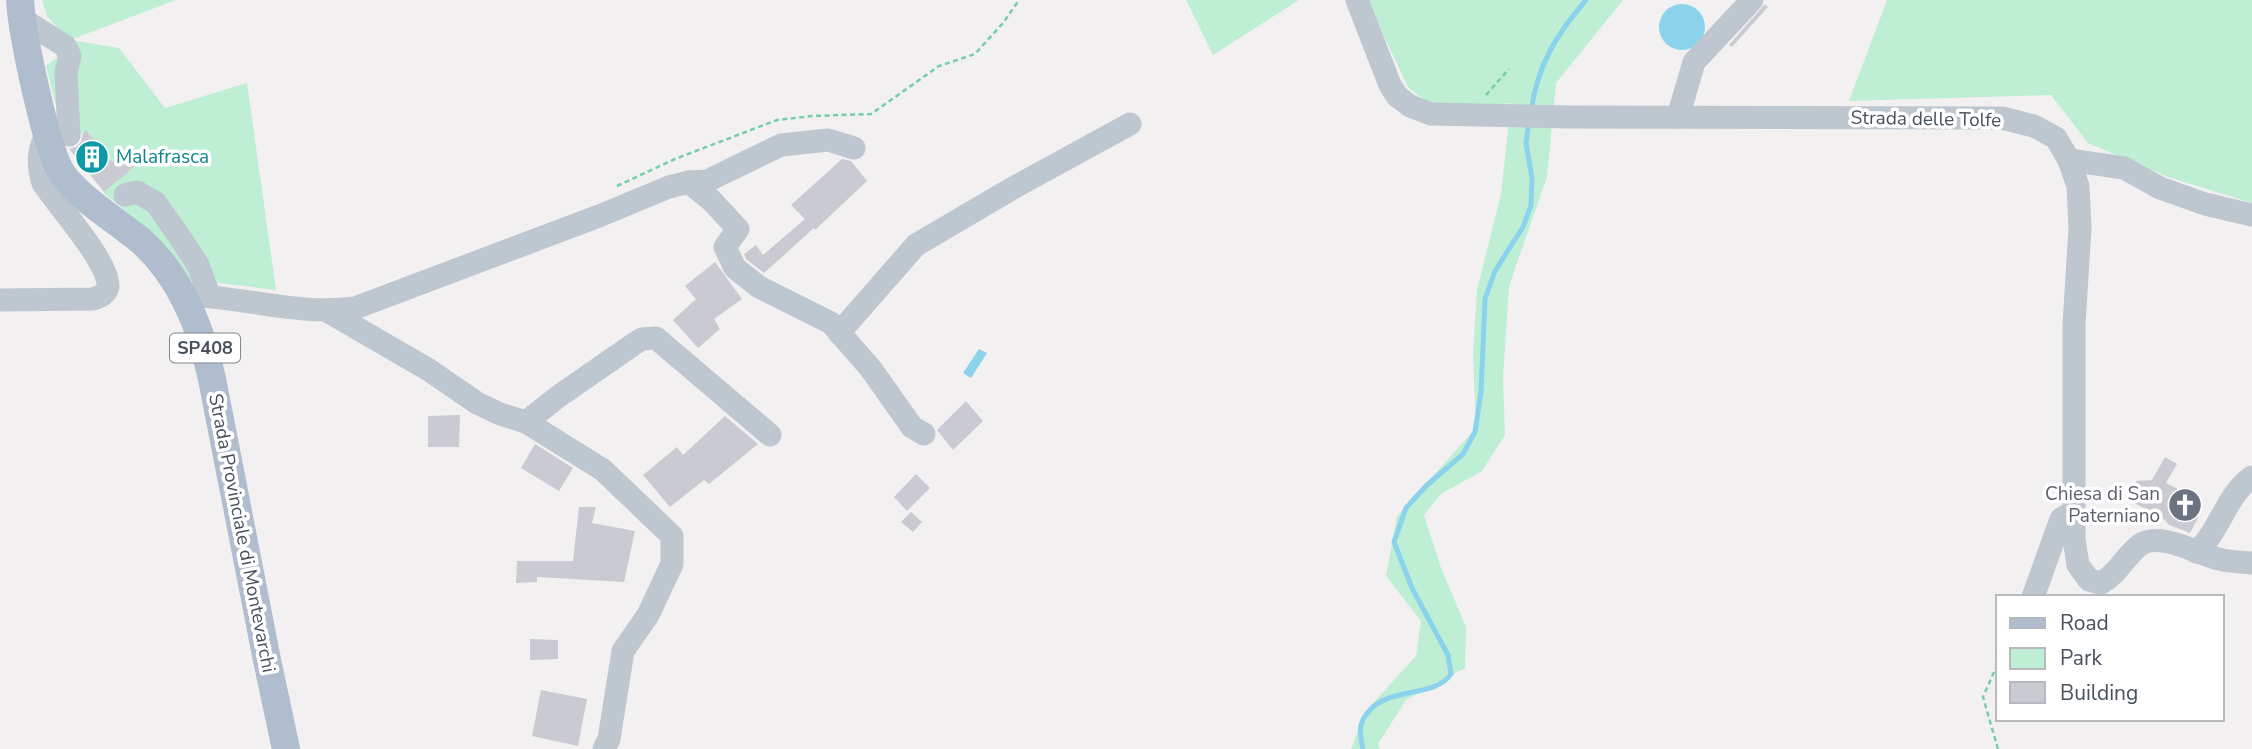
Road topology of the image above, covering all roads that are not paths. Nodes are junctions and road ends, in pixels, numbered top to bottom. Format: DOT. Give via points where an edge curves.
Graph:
graph roads {
  1 [pos="1357,0"];
  2 [pos="1752,0"];
  3 [pos="16,6"];
  4 [pos="1678,117"];
  5 [pos="1130,124"];
  6 [pos="58,134"];
  7 [pos="854,148"];
  8 [pos="2069,160"];
  9 [pos="689,182"];
  10 [pos="125,195"];
  11 [pos="2252,215"];
  12 [pos="196,295"];
  13 [pos="0,300"];
  14 [pos="329,312"];
  15 [pos="839,333"];
  16 [pos="526,422"];
  17 [pos="924,434"];
  18 [pos="770,435"];
  19 [pos="2252,477"];
  20 [pos="2074,512"];
  21 [pos="2196,552"];
  22 [pos="2252,563"];
  23 [pos="2035,595"];
  24 [pos="286,749"];
  25 [pos="604,749"];
  1 -- 4 [label="street, Strada delle Tolfe" via="1390,85 1409,106 1431,114 1472,116"];
  2 -- 4 [label="street" via="1694,62"];
  3 -- 6 [label="main road, Strada Provinciale di Montevarchi / SP408"];
  3 -- 6 [label="street" via="65,46 70,56"];
  4 -- 8 [label="street, Strada delle Tolfe" via="2001,118 2034,126 2056,138"];
  5 -- 15 [label="street" via="916,245"];
  6 -- 12 [label="main road, Strada Provinciale di Montevarchi / SP408" via="56,161 68,180"];
  6 -- 13 [label="street" via="41,145 43,183 99,261 107,288 104,295 93,299"];
  7 -- 9 [label="street" via="828,140 781,145 707,181"];
  8 -- 11 [label="street" via="2124,168 2160,188"];
  8 -- 20 [label="street, Strada delle Tolfe" via="2078,186 2080,228 2074,325"];
  9 -- 14 [label="street" via="355,308"];
  9 -- 15 [label="street" via="738,229 725,247 735,268 759,287 831,323"];
  10 -- 12 [label="street" via="137,191 156,203 198,265"];
  12 -- 14 [label="street"];
  12 -- 24 [label="main road, Strada Provinciale di Montevarchi / SP408" via="194,317 207,356"];
  14 -- 16 [label="street" via="477,402"];
  15 -- 17 [label="street" via="912,427"];
  16 -- 18 [label="street" via="634,344 656,338"];
  16 -- 25 [label="street" via="603,470 671,536 672,564 648,615 624,651"];
  19 -- 21 [label="street" via="2226,505 2206,544"];
  20 -- 21 [label="street, Strada delle Tolfe" via="2078,565 2089,580 2101,583 2111,578 2141,544 2157,540"];
  20 -- 23 [label="street" via="2061,519"];
  21 -- 22 [label="street"];
}
